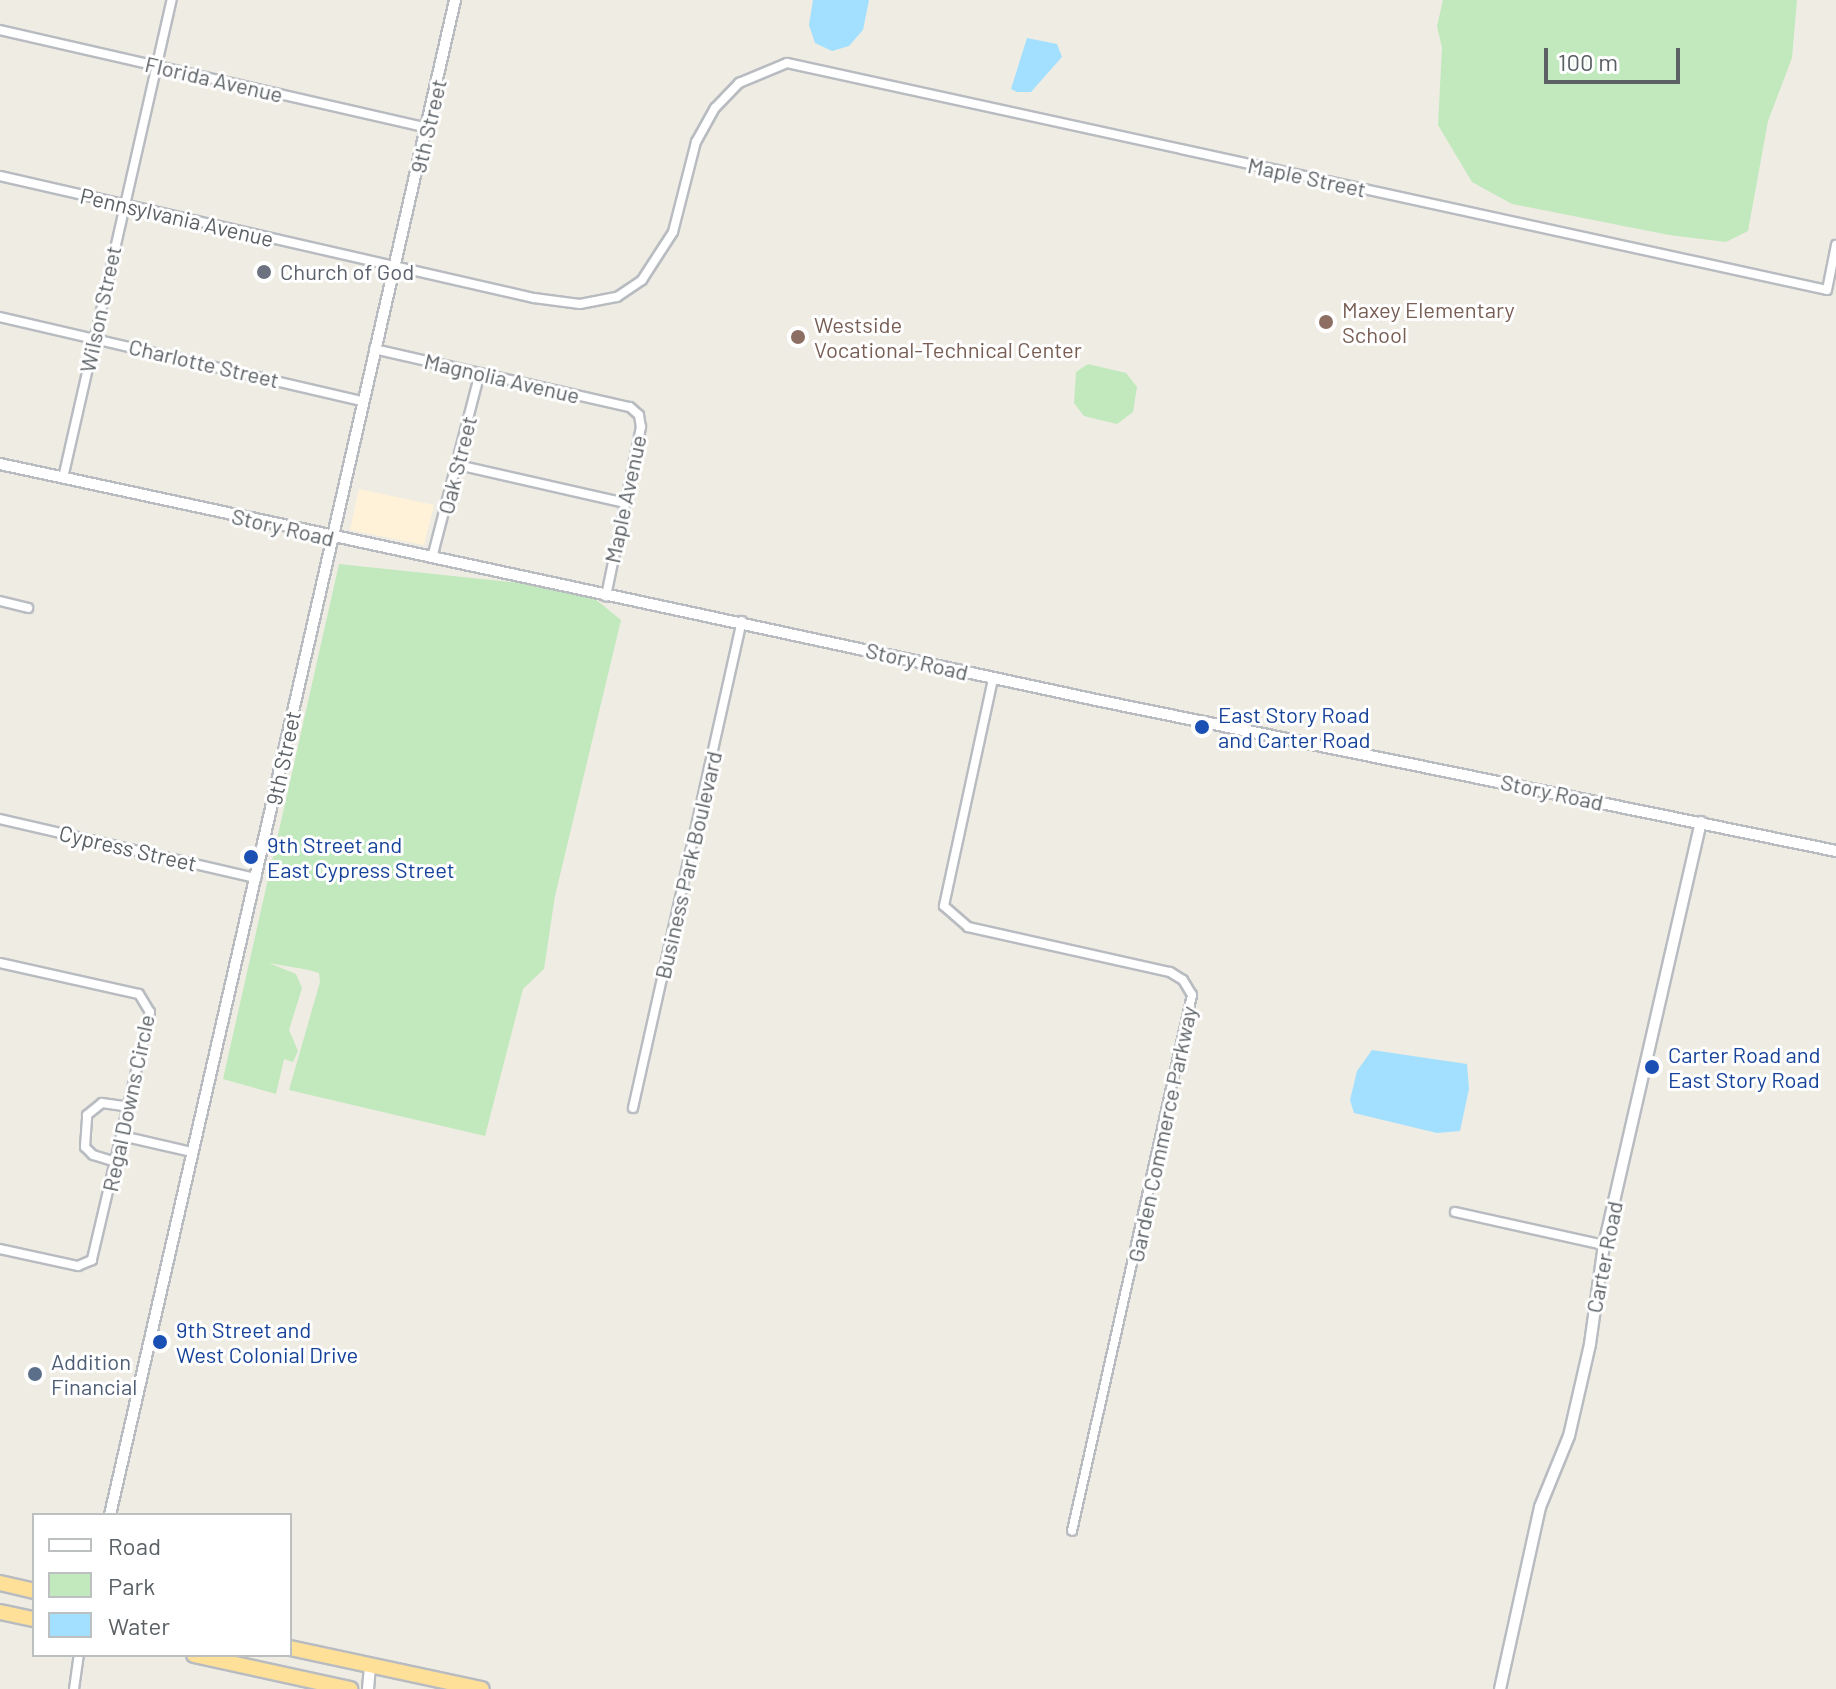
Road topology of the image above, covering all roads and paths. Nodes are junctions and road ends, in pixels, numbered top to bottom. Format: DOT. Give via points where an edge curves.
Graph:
graph roads {
  1 [pos="172,0"];
  2 [pos="455,0"];
  3 [pos="0,30"];
  4 [pos="787,63"];
  5 [pos="157,66"];
  6 [pos="427,128"];
  7 [pos="0,176"];
  8 [pos="123,204"];
  9 [pos="1836,245"];
  10 [pos="395,267"];
  11 [pos="1830,289"];
  12 [pos="0,317"];
  13 [pos="94,337"];
  14 [pos="374,349"];
  15 [pos="480,373"];
  16 [pos="362,401"];
  17 [pos="630,407"];
  18 [pos="0,464"];
  19 [pos="458,465"];
  20 [pos="63,478"];
  21 [pos="625,503"];
  22 [pos="330,538"];
  23 [pos="432,558"];
  24 [pos="606,596"];
  25 [pos="0,601"];
  26 [pos="28,608"];
  27 [pos="742,621"];
  28 [pos="993,679"];
  29 [pos="0,819"];
  30 [pos="1701,822"];
  31 [pos="1836,851"];
  32 [pos="256,878"];
  33 [pos="0,963"];
  34 [pos="129,1107"];
  35 [pos="633,1108"];
  36 [pos="122,1136"];
  37 [pos="192,1152"];
  38 [pos="116,1162"];
  39 [pos="1455,1212"];
  40 [pos="1604,1245"];
  41 [pos="0,1249"];
  42 [pos="110,1513"];
  43 [pos="1072,1531"];
  44 [pos="0,1583"];
  45 [pos="32,1591"];
  46 [pos="0,1612"];
  47 [pos="32,1619"];
  48 [pos="292,1648"];
  49 [pos="79,1657"];
  50 [pos="203,1657"];
  51 [pos="370,1665"];
  52 [pos="74,1689"];
  53 [pos="350,1689"];
  54 [pos="368,1689"];
  55 [pos="482,1689"];
  56 [pos="1500,1689"];
  1 -- 5 [label="street, Wilson Street"];
  2 -- 6 [label="street, 9th Street"];
  3 -- 5 [label="street, Florida Avenue"];
  4 -- 10 [label="street, Pennsylvania Avenue" via="739,83 715,108 696,142 684,200 662,256 642,280 617,297 580,304 534,298"];
  4 -- 11 [label="street, Maple Street"];
  5 -- 6 [label="street, Florida Avenue"];
  5 -- 8 [label="street, Wilson Street"];
  6 -- 10 [label="street, 9th Street"];
  7 -- 8 [label="street, Pennsylvania Avenue"];
  8 -- 10 [label="street, Pennsylvania Avenue"];
  8 -- 13 [label="street, Wilson Street"];
  9 -- 11 [label="street"];
  10 -- 14 [label="street, 9th Street"];
  12 -- 13 [label="street, Charlotte Street"];
  13 -- 16 [label="street, Charlotte Street"];
  13 -- 20 [label="street, Wilson Street"];
  14 -- 15 [label="street, Magnolia Avenue"];
  14 -- 16 [label="street, 9th Street"];
  15 -- 17 [label="street, Magnolia Avenue"];
  15 -- 19 [label="street, Oak Street"];
  16 -- 22 [label="street, 9th Street"];
  17 -- 21 [label="street, Maple Avenue" via="639,415 641,427"];
  18 -- 20 [label="street, Story Road"];
  19 -- 21 [label="street"];
  19 -- 23 [label="street, Oak Street"];
  20 -- 22 [label="street, Story Road"];
  21 -- 24 [label="street, Maple Avenue"];
  22 -- 23 [label="street, Story Road"];
  22 -- 32 [label="street, 9th Street"];
  23 -- 24 [label="street, Story Road"];
  24 -- 27 [label="street, Story Road"];
  25 -- 26 [label="street"];
  27 -- 28 [label="street, Story Road"];
  27 -- 35 [label="street, Business Park Boulevard"];
  28 -- 30 [label="street, Story Road"];
  28 -- 43 [label="street, Garden Commerce Parkway" via="944,906 968,927 1170,972 1192,995"];
  29 -- 32 [label="street, Cypress Street"];
  30 -- 31 [label="street, Story Road"];
  30 -- 40 [label="street, Carter Road"];
  32 -- 37 [label="street, 9th Street"];
  33 -- 34 [label="street, Regal Downs Circle" via="146,999 150,1012"];
  34 -- 36 [label="street, Regal Downs Circle"];
  34 -- 38 [label="street" via="102,1103 87,1115 85,1147"];
  36 -- 37 [label="street"];
  36 -- 38 [label="street, Regal Downs Circle"];
  37 -- 42 [label="street, 9th Street"];
  38 -- 41 [label="street, Regal Downs Circle" via="97,1251 86,1264"];
  39 -- 40 [label="street"];
  40 -- 56 [label="street, Carter Road" via="1590,1344 1569,1436 1540,1507"];
  44 -- 45 [label="highway"];
  46 -- 47 [label="highway"];
  48 -- 51 [label="highway"];
  49 -- 52 [label="street"];
  50 -- 53 [label="highway"];
  51 -- 54 [label="street"];
  51 -- 55 [label="highway"];
}
